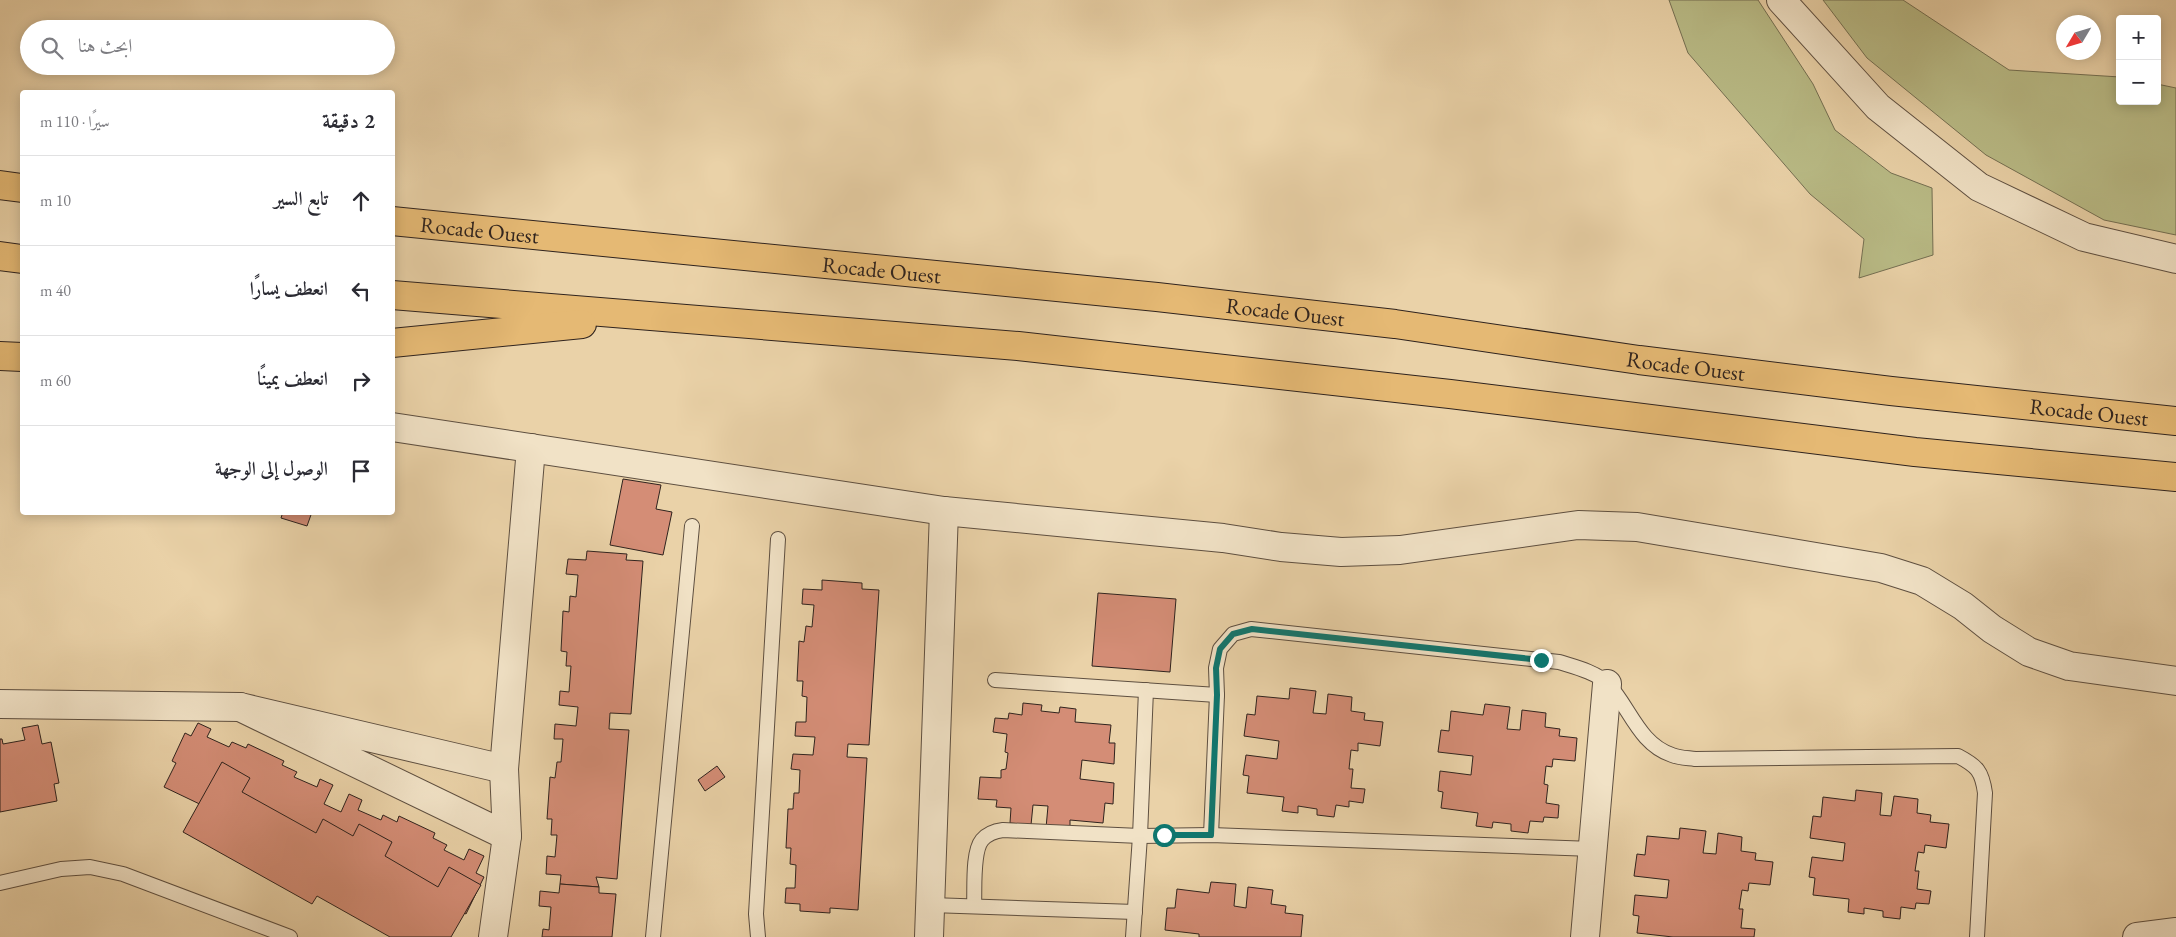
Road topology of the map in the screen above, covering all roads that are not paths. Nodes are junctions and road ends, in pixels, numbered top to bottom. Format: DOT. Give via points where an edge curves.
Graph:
graph roads {
  1 [pos="1781,0"];
  2 [pos="0,185"];
  3 [pos="20,188"];
  4 [pos="395,221"];
  5 [pos="0,256"];
  6 [pos="20,258"];
  7 [pos="2176,259"];
  8 [pos="395,295"];
  9 [pos="688,319"];
  10 [pos="395,344"];
  11 [pos="0,356"];
  12 [pos="20,357"];
  13 [pos="2176,421"];
  14 [pos="395,426"];
  15 [pos="532,448"];
  16 [pos="2176,476"];
  17 [pos="944,511"];
  18 [pos="692,526"];
  19 [pos="778,539"];
  20 [pos="995,680"];
  21 [pos="2176,681"];
  22 [pos="1607,684"];
  23 [pos="1146,690"];
  24 [pos="1217,695"];
  25 [pos="0,704"];
  26 [pos="240,707"];
  27 [pos="504,769"];
  28 [pos="1211,835"];
  29 [pos="507,836"];
  30 [pos="1140,836"];
  31 [pos="1593,849"];
  32 [pos="0,882"];
  33 [pos="931,905"];
  34 [pos="974,906"];
  35 [pos="1135,912"];
  36 [pos="2176,932"];
  37 [pos="290,937"];
  38 [pos="493,937"];
  39 [pos="653,937"];
  40 [pos="758,937"];
  41 [pos="929,937"];
  42 [pos="1133,937"];
  43 [pos="1585,937"];
  44 [pos="1977,937"];
  45 [pos="2137,937"];
  1 -- 7 [label="street" via="1878,107 1979,187 2084,237"];
  2 -- 3 [label="highway"];
  4 -- 13 [label="highway, Rocade Ouest" via="1157,297 1395,324 1659,363"];
  5 -- 6 [label="highway"];
  8 -- 9 [label="highway"];
  9 -- 10 [label="highway" via="565,325"];
  9 -- 16 [label="highway" via="1018,346 1450,394 1905,450"];
  11 -- 12 [label="highway"];
  14 -- 15 [label="street"];
  15 -- 17 [label="street"];
  15 -- 27 [label="street"];
  17 -- 21 [label="street" via="1341,552 1400,550 1578,525 1637,526 1881,568 1922,581 2029,652 2069,666"];
  17 -- 33 [label="street"];
  18 -- 39 [label="lane"];
  19 -- 40 [label="lane" via="756,914"];
  20 -- 23 [label="lane"];
  22 -- 24 [label="lane" via="1592,674 1559,662 1252,629 1233,634 1220,649 1216,668"];
  22 -- 31 [label="street"];
  22 -- 44 [label="lane" via="1651,744 1672,756 1695,759 1958,756 1973,764 1983,776 1985,793"];
  23 -- 24 [label="lane"];
  23 -- 30 [label="lane"];
  24 -- 28 [label="lane"];
  25 -- 26 [label="street"];
  26 -- 27 [label="street"];
  26 -- 29 [label="street"];
  27 -- 29 [label="street"];
  28 -- 30 [label="lane"];
  28 -- 31 [label="lane"];
  29 -- 38 [label="street"];
  30 -- 34 [label="lane" via="992,832 982,840 977,850"];
  30 -- 35 [label="lane"];
  31 -- 43 [label="street"];
  32 -- 37 [label="lane" via="61,869 90,867 123,874"];
  33 -- 34 [label="lane"];
  33 -- 41 [label="street"];
  34 -- 35 [label="lane"];
  35 -- 42 [label="lane"];
  36 -- 45 [label="street"];
}
